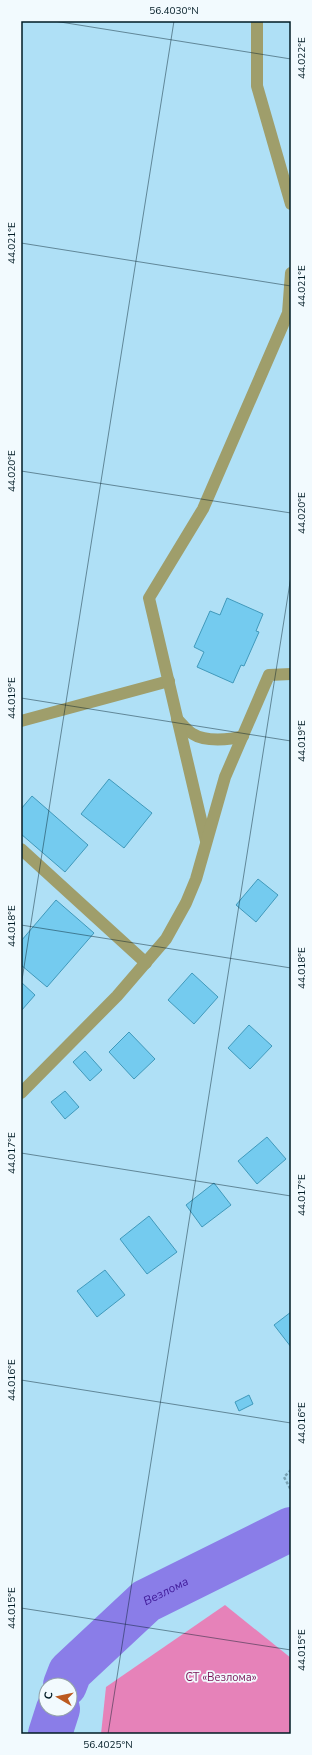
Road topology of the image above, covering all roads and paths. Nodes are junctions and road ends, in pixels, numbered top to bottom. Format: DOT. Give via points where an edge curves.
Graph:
graph roads {
  1 [pos="257,21"];
  2 [pos="291,204"];
  3 [pos="291,273"];
  4 [pos="291,674"];
  5 [pos="169,681"];
  6 [pos="177,719"];
  7 [pos="21,721"];
  8 [pos="243,736"];
  9 [pos="206,841"];
  10 [pos="21,849"];
  11 [pos="146,963"];
  12 [pos="21,1093"];
  13 [pos="291,1470"];
  14 [pos="291,1490"];
  1 -- 2 [label="street" via="257,86"];
  3 -- 5 [label="street" via="288,313 206,502 149,598"];
  4 -- 8 [label="street" via="269,676"];
  5 -- 6 [label="street"];
  5 -- 7 [label="street"];
  6 -- 8 [label="street" via="194,735 212,740"];
  6 -- 9 [label="street"];
  8 -- 9 [label="street" via="225,777"];
  9 -- 11 [label="street" via="196,880 186,903 166,939"];
  10 -- 11 [label="street"];
  11 -- 12 [label="street"];
  13 -- 14 [label="path" via="284,1477"];
}
